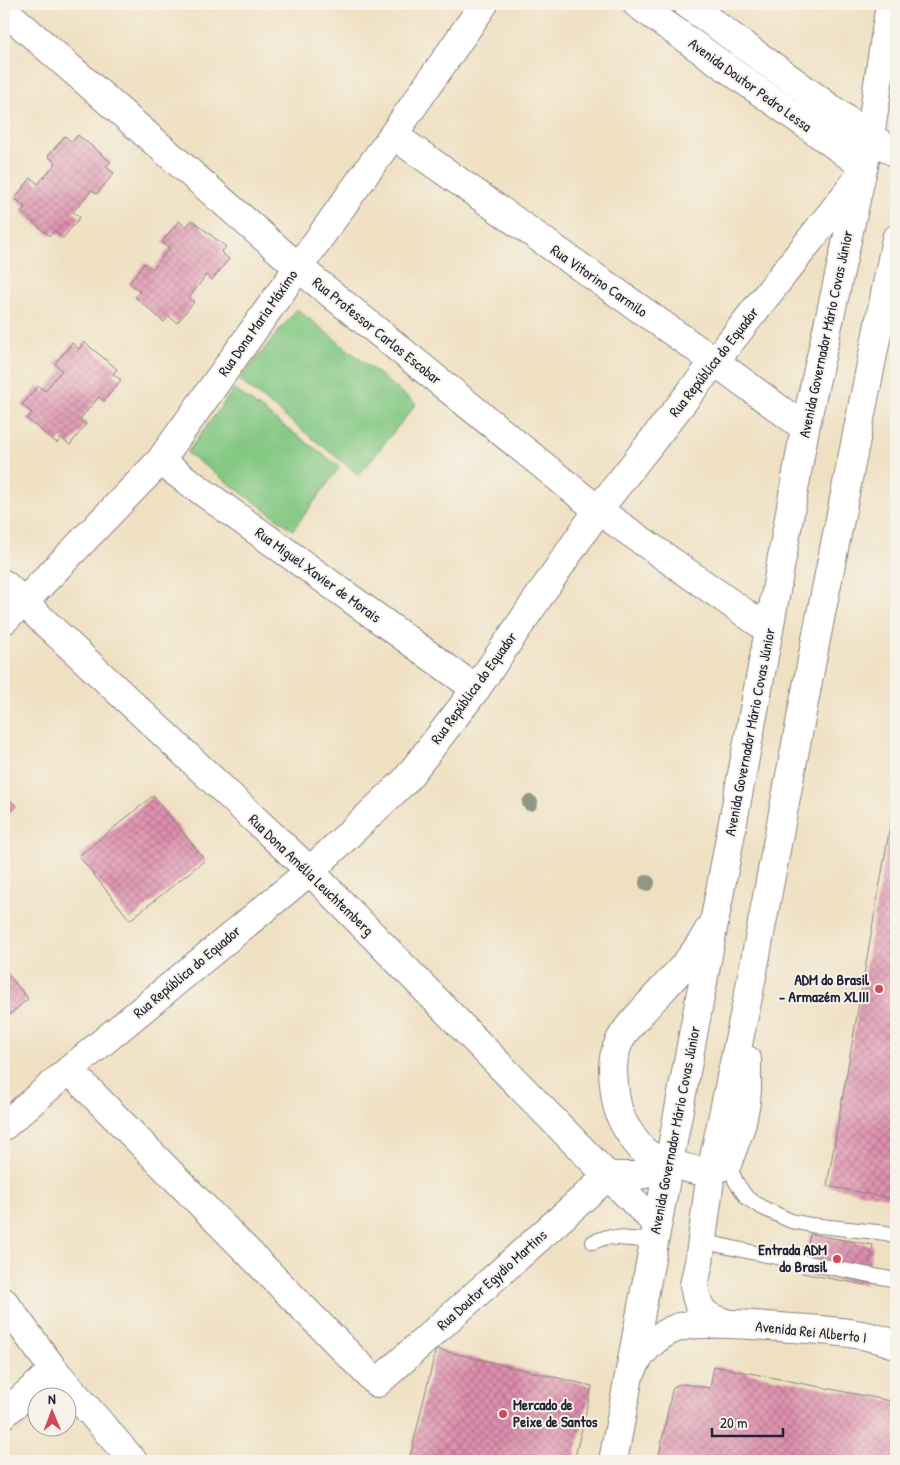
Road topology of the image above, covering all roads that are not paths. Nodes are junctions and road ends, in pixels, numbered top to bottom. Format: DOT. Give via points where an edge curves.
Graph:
graph roads {
  1 [pos="484,4"];
  2 [pos="637,4"];
  3 [pos="687,4"];
  4 [pos="890,4"];
  5 [pos="4,10"];
  6 [pos="393,135"];
  7 [pos="870,137"];
  8 [pos="896,153"];
  9 [pos="863,170"];
  10 [pos="896,239"];
  11 [pos="298,267"];
  12 [pos="896,304"];
  13 [pos="888,348"];
  14 [pos="714,361"];
  15 [pos="805,428"];
  16 [pos="160,461"];
  17 [pos="598,510"];
  18 [pos="4,584"];
  19 [pos="839,594"];
  20 [pos="14,611"];
  21 [pos="835,612"];
  22 [pos="769,630"];
  23 [pos="822,680"];
  24 [pos="476,689"];
  25 [pos="310,871"];
  26 [pos="715,919"];
  27 [pos="748,997"];
  28 [pos="747,1039"];
  29 [pos="69,1070"];
  30 [pos="4,1126"];
  31 [pos="669,1164"];
  32 [pos="719,1167"];
  33 [pos="608,1176"];
  34 [pos="656,1233"];
  35 [pos="896,1236"];
  36 [pos="701,1241"];
  37 [pos="593,1242"];
  38 [pos="896,1280"];
  39 [pos="4,1302"];
  40 [pos="726,1323"];
  41 [pos="896,1345"];
  42 [pos="54,1370"];
  43 [pos="630,1377"];
  44 [pos="4,1414"];
  45 [pos="133,1461"];
  46 [pos="613,1461"];
  1 -- 6 [label="street, Rua Dona Maria Máximo"];
  2 -- 9 [label="street, Avenida Doutor Pedro Lessa"];
  3 -- 7 [label="street, Avenida Doutor Pedro Lessa"];
  4 -- 7 [label="street, Avenida Governador Mário Covas Júnior"];
  5 -- 11 [label="street, Rua Professor Carlos Escobar"];
  6 -- 11 [label="street, Rua Dona Maria Máximo"];
  6 -- 14 [label="street, Rua Vitorino Carmilo"];
  7 -- 8 [label="street, Avenida Doutor Pedro Lessa"];
  7 -- 9 [label="street, Avenida Governador Mário Covas Júnior"];
  9 -- 14 [label="street, Rua República do Equador"];
  9 -- 15 [label="street, Avenida Governador Mário Covas Júnior"];
  10 -- 27 [label="street"];
  11 -- 16 [label="street, Rua Dona Maria Máximo"];
  11 -- 17 [label="street, Rua Professor Carlos Escobar"];
  12 -- 13 [label="lane"];
  14 -- 15 [label="street, Rua Vitorino Carmilo"];
  14 -- 17 [label="street, Rua República do Equador"];
  15 -- 22 [label="street, Avenida Governador Mário Covas Júnior"];
  16 -- 20 [label="street, Rua Dona Maria Máximo"];
  16 -- 24 [label="street, Rua Miguel Xavier de Morais"];
  17 -- 22 [label="street, Rua Professor Carlos Escobar"];
  17 -- 24 [label="street, Rua República do Equador"];
  18 -- 20 [label="street, Rua Dona Amélia Leuchtemberg"];
  19 -- 21 [label="lane"];
  20 -- 25 [label="street, Rua Dona Amélia Leuchtemberg"];
  22 -- 26 [label="street, Avenida Governador Mário Covas Júnior"];
  23 -- 28 [label="lane"];
  24 -- 25 [label="street, Rua República do Equador" via="405,781"];
  25 -- 29 [label="street, Rua República do Equador"];
  25 -- 33 [label="street, Rua Dona Amélia Leuchtemberg"];
  26 -- 31 [label="street, Avenida Governador Mário Covas Júnior"];
  26 -- 31 [label="street" via="700,945 623,1034 615,1053 613,1077 619,1115 640,1148"];
  27 -- 28 [label="street"];
  27 -- 32 [label="street"];
  28 -- 32 [label="street" via="747,1090 741,1126"];
  29 -- 30 [label="street, Rua República do Equador"];
  29 -- 33 [label="street, Rua Doutor Egydio Martins" via="376,1383"];
  31 -- 32 [label="street" via="692,1170"];
  31 -- 33 [label="street" via="633,1176"];
  31 -- 34 [label="street, Avenida Governador Mário Covas Júnior"];
  32 -- 35 [label="lane" via="736,1182 747,1198 791,1221"];
  32 -- 36 [label="street"];
  33 -- 34 [label="street, Rua Dona Amélia Leuchtemberg"];
  34 -- 37 [label="lane" via="607,1237"];
  34 -- 43 [label="street, Avenida Governador Mário Covas Júnior"];
  36 -- 38 [label="lane"];
  36 -- 40 [label="street" via="694,1284 696,1296 704,1312"];
  39 -- 42 [label="street"];
  40 -- 41 [label="street, Avenida Rei Alberto I" via="864,1336"];
  40 -- 43 [label="street" via="688,1325 661,1336 643,1352"];
  42 -- 44 [label="street"];
  42 -- 45 [label="street"];
  43 -- 46 [label="street, Avenida Governador Mário Covas Júnior"];
}
